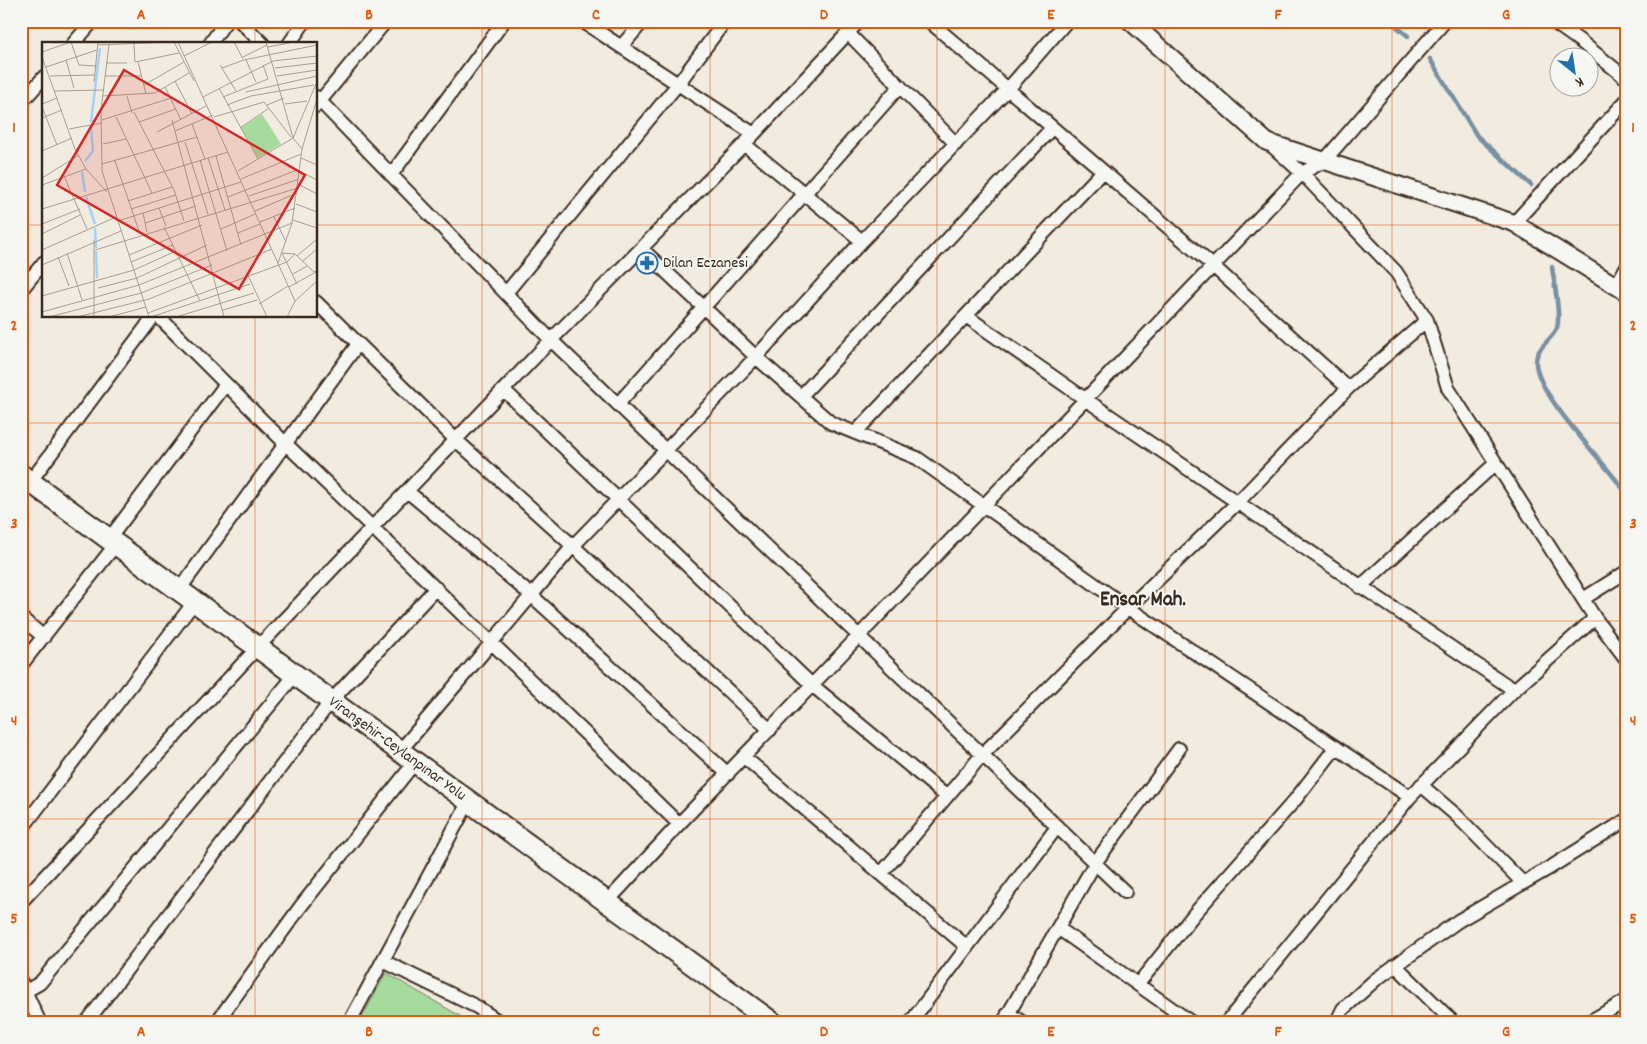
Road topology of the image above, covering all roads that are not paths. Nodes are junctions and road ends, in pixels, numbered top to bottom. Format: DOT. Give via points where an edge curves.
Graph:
graph roads {
  1 [pos="93,21"];
  2 [pos="226,21"];
  3 [pos="240,21"];
  4 [pos="305,21"];
  5 [pos="386,21"];
  6 [pos="504,21"];
  7 [pos="582,21"];
  8 [pos="643,21"];
  9 [pos="725,21"];
  10 [pos="860,21"];
  11 [pos="928,21"];
  12 [pos="1067,21"];
  13 [pos="1130,21"];
  14 [pos="1445,21"];
  15 [pos="1552,21"];
  16 [pos="848,33"];
  17 [pos="75,42"];
  18 [pos="211,42"];
  19 [pos="261,42"];
  20 [pos="290,42"];
  21 [pos="621,47"];
  22 [pos="1626,78"];
  23 [pos="42,79"];
  24 [pos="678,84"];
  25 [pos="900,86"];
  26 [pos="1008,89"];
  27 [pos="318,101"];
  28 [pos="1626,101"];
  29 [pos="21,103"];
  30 [pos="1052,128"];
  31 [pos="754,134"];
  32 [pos="1267,142"];
  33 [pos="744,144"];
  34 [pos="956,144"];
  35 [pos="1324,160"];
  36 [pos="1103,171"];
  37 [pos="1302,173"];
  38 [pos="391,175"];
  39 [pos="806,195"];
  40 [pos="1514,224"];
  41 [pos="862,241"];
  42 [pos="642,248"];
  43 [pos="42,264"];
  44 [pos="1213,266"];
  45 [pos="1626,268"];
  46 [pos="1621,289"];
  47 [pos="21,290"];
  48 [pos="506,294"];
  49 [pos="318,304"];
  50 [pos="704,308"];
  51 [pos="966,316"];
  52 [pos="152,318"];
  53 [pos="160,318"];
  54 [pos="1426,320"];
  55 [pos="552,340"];
  56 [pos="358,344"];
  57 [pos="756,357"];
  58 [pos="226,384"];
  59 [pos="1348,388"];
  60 [pos="504,390"];
  61 [pos="801,396"];
  62 [pos="1085,400"];
  63 [pos="618,404"];
  64 [pos="855,433"];
  65 [pos="456,440"];
  66 [pos="285,443"];
  67 [pos="666,451"];
  68 [pos="1496,463"];
  69 [pos="24,483"];
  70 [pos="408,491"];
  71 [pos="618,499"];
  72 [pos="1237,503"];
  73 [pos="983,506"];
  74 [pos="373,527"];
  75 [pos="113,541"];
  76 [pos="574,546"];
  77 [pos="1626,572"];
  78 [pos="1360,586"];
  79 [pos="436,588"];
  80 [pos="179,590"];
  81 [pos="532,595"];
  82 [pos="1583,599"];
  83 [pos="195,602"];
  84 [pos="1128,608"];
  85 [pos="21,618"];
  86 [pos="1595,618"];
  87 [pos="858,636"];
  88 [pos="44,637"];
  89 [pos="492,642"];
  90 [pos="258,647"];
  91 [pos="1626,659"];
  92 [pos="21,665"];
  93 [pos="295,674"];
  94 [pos="812,685"];
  95 [pos="1514,690"];
  96 [pos="332,701"];
  97 [pos="770,730"];
  98 [pos="1336,747"];
  99 [pos="1179,749"];
  100 [pos="982,755"];
  101 [pos="407,756"];
  102 [pos="744,757"];
  103 [pos="728,774"];
  104 [pos="1421,785"];
  105 [pos="946,796"];
  106 [pos="1410,796"];
  107 [pos="469,802"];
  108 [pos="1626,820"];
  109 [pos="680,824"];
  110 [pos="1057,827"];
  111 [pos="21,830"];
  112 [pos="1094,863"];
  113 [pos="881,874"];
  114 [pos="1523,883"];
  115 [pos="1125,892"];
  116 [pos="21,902"];
  117 [pos="607,902"];
  118 [pos="1058,928"];
  119 [pos="967,947"];
  120 [pos="383,961"];
  121 [pos="1395,965"];
  122 [pos="1138,984"];
  123 [pos="23,986"];
  124 [pos="1626,1001"];
  125 [pos="1006,1018"];
  126 [pos="40,1023"];
  127 [pos="86,1023"];
  128 [pos="216,1023"];
  129 [pos="349,1023"];
  130 [pos="501,1023"];
  131 [pos="773,1023"];
  132 [pos="910,1023"];
  133 [pos="1023,1023"];
  134 [pos="1192,1023"];
  135 [pos="1226,1023"];
  136 [pos="1336,1023"];
  137 [pos="1454,1023"];
  138 [pos="1587,1023"];
  1 -- 17 [label="street"];
  2 -- 18 [label="street"];
  3 -- 19 [label="street"];
  4 -- 20 [label="street"];
  5 -- 27 [label="street"];
  6 -- 38 [label="street"];
  7 -- 21 [label="street"];
  8 -- 21 [label="street"];
  9 -- 24 [label="street"];
  10 -- 16 [label="street"];
  11 -- 26 [label="street"];
  12 -- 26 [label="street"];
  13 -- 32 [label="street"];
  14 -- 35 [label="street"];
  15 -- 22 [label="street"];
  16 -- 25 [label="street"];
  16 -- 31 [label="street"];
  21 -- 24 [label="street"];
  23 -- 29 [label="street"];
  24 -- 31 [label="street"];
  24 -- 48 [label="street"];
  25 -- 34 [label="street"];
  25 -- 39 [label="street"];
  26 -- 30 [label="street"];
  26 -- 34 [label="street"];
  27 -- 38 [label="street"];
  28 -- 40 [label="street"];
  30 -- 36 [label="street"];
  30 -- 61 [label="street"];
  31 -- 33 [label="street"];
  32 -- 35 [label="street"];
  32 -- 37 [label="street"];
  33 -- 39 [label="street"];
  33 -- 42 [label="street"];
  34 -- 41 [label="street"];
  35 -- 37 [label="street"];
  35 -- 40 [label="street"];
  36 -- 44 [label="street"];
  36 -- 51 [label="street"];
  37 -- 44 [label="street"];
  37 -- 54 [label="street" via="1396,272"];
  38 -- 48 [label="street"];
  39 -- 41 [label="street"];
  39 -- 50 [label="street"];
  40 -- 46 [label="street"];
  41 -- 57 [label="street"];
  42 -- 50 [label="street"];
  42 -- 55 [label="street"];
  43 -- 47 [label="street"];
  44 -- 59 [label="street"];
  44 -- 62 [label="street"];
  45 -- 46 [label="street"];
  48 -- 55 [label="street"];
  49 -- 56 [label="street"];
  50 -- 57 [label="street"];
  50 -- 63 [label="street"];
  51 -- 62 [label="street"];
  51 -- 64 [label="street"];
  52 -- 69 [label="street"];
  53 -- 58 [label="street"];
  54 -- 59 [label="street"];
  54 -- 68 [label="street" via="1448,388"];
  55 -- 60 [label="street"];
  55 -- 63 [label="street"];
  56 -- 65 [label="street"];
  56 -- 66 [label="street"];
  57 -- 61 [label="street"];
  57 -- 67 [label="street"];
  58 -- 66 [label="street"];
  58 -- 75 [label="street"];
  59 -- 72 [label="street"];
  60 -- 65 [label="street"];
  60 -- 71 [label="street"];
  61 -- 64 [label="street" via="831,423"];
  62 -- 72 [label="street"];
  62 -- 73 [label="street"];
  63 -- 67 [label="street"];
  64 -- 73 [label="street" via="917,458"];
  65 -- 70 [label="street"];
  65 -- 76 [label="street"];
  66 -- 74 [label="street"];
  66 -- 80 [label="street"];
  67 -- 71 [label="street"];
  67 -- 87 [label="street"];
  68 -- 78 [label="street"];
  68 -- 82 [label="street"];
  69 -- 75 [label="main road, Viranşehir-Ceylanpınar Yolu"];
  70 -- 74 [label="street"];
  70 -- 81 [label="street"];
  71 -- 76 [label="street"];
  71 -- 94 [label="street"];
  72 -- 78 [label="street"];
  72 -- 84 [label="street"];
  73 -- 84 [label="street"];
  73 -- 87 [label="street"];
  74 -- 79 [label="street"];
  74 -- 90 [label="street"];
  75 -- 80 [label="main road, Viranşehir-Ceylanpınar Yolu"];
  75 -- 88 [label="street"];
  76 -- 81 [label="street"];
  76 -- 97 [label="street"];
  77 -- 82 [label="street"];
  78 -- 95 [label="street"];
  79 -- 89 [label="street"];
  79 -- 96 [label="street"];
  80 -- 83 [label="main road, Viranşehir-Ceylanpınar Yolu"];
  81 -- 89 [label="street"];
  81 -- 103 [label="street"];
  82 -- 86 [label="street"];
  83 -- 90 [label="main road, Viranşehir-Ceylanpınar Yolu"];
  83 -- 111 [label="street"];
  84 -- 98 [label="street"];
  84 -- 100 [label="street"];
  85 -- 88 [label="street"];
  86 -- 91 [label="street"];
  86 -- 95 [label="street"];
  87 -- 94 [label="street"];
  87 -- 100 [label="street"];
  88 -- 92 [label="street"];
  89 -- 101 [label="street"];
  89 -- 109 [label="street"];
  90 -- 93 [label="main road, Viranşehir-Ceylanpınar Yolu"];
  90 -- 116 [label="street"];
  93 -- 96 [label="main road, Viranşehir-Ceylanpınar Yolu"];
  93 -- 123 [label="street" via="40,983"];
  94 -- 97 [label="street"];
  94 -- 105 [label="street"];
  95 -- 104 [label="street"];
  96 -- 101 [label="main road, Viranşehir-Ceylanpınar Yolu"];
  96 -- 127 [label="street"];
  97 -- 102 [label="street"];
  98 -- 106 [label="street"];
  98 -- 122 [label="street" via="1295,800"];
  99 -- 112 [label="street"];
  100 -- 105 [label="street"];
  100 -- 110 [label="street"];
  101 -- 107 [label="main road, Viranşehir-Ceylanpınar Yolu"];
  101 -- 128 [label="street"];
  102 -- 103 [label="street"];
  102 -- 113 [label="street"];
  103 -- 109 [label="street"];
  104 -- 106 [label="street"];
  104 -- 114 [label="street" via="1456,815"];
  105 -- 113 [label="street"];
  106 -- 135 [label="street"];
  107 -- 117 [label="main road, Viranşehir-Ceylanpınar Yolu"];
  107 -- 120 [label="street"];
  108 -- 114 [label="street"];
  109 -- 117 [label="street"];
  110 -- 112 [label="street"];
  110 -- 119 [label="street"];
  112 -- 115 [label="street"];
  112 -- 118 [label="street"];
  113 -- 119 [label="street"];
  114 -- 121 [label="street" via="1458,921"];
  117 -- 131 [label="main road, Viranşehir-Ceylanpınar Yolu"];
  118 -- 122 [label="street"];
  118 -- 125 [label="street"];
  119 -- 132 [label="street"];
  120 -- 129 [label="street"];
  120 -- 130 [label="street" via="476,1007"];
  121 -- 136 [label="street" via="1343,1009"];
  121 -- 137 [label="street"];
  122 -- 134 [label="street"];
  123 -- 126 [label="street"];
  124 -- 138 [label="street"];
  125 -- 133 [label="street"];
}
